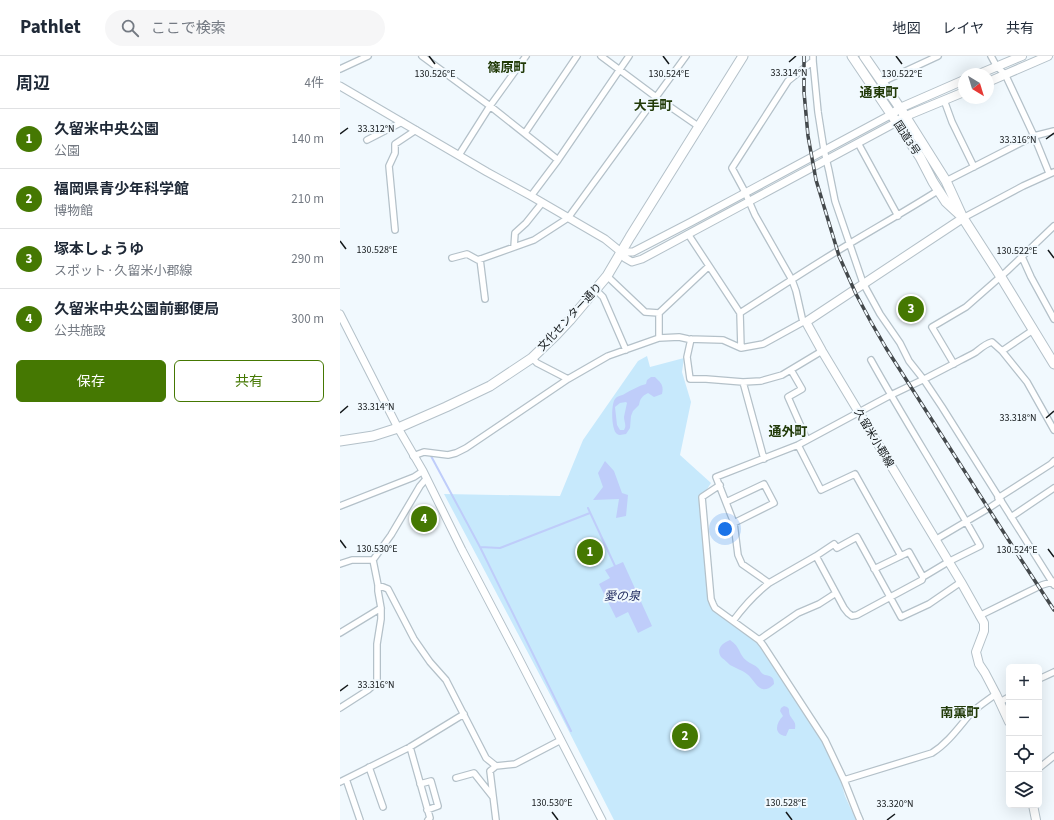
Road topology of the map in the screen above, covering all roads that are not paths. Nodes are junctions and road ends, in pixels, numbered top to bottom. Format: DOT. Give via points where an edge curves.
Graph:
graph roads {
  1 [pos="368,56"];
  2 [pos="422,56"];
  3 [pos="526,56"];
  4 [pos="577,56"];
  5 [pos="601,56"];
  6 [pos="629,56"];
  7 [pos="686,56"];
  8 [pos="743,56"];
  9 [pos="852,56"];
  10 [pos="864,56"];
  11 [pos="938,56"];
  12 [pos="991,56"];
  13 [pos="1022,56"];
  14 [pos="1048,56"];
  15 [pos="813,58"];
  16 [pos="997,67"];
  17 [pos="994,68"];
  18 [pos="340,69"];
  19 [pos="619,70"];
  20 [pos="1005,74"];
  21 [pos="994,79"];
  22 [pos="882,82"];
  23 [pos="958,83"];
  24 [pos="340,86"];
  25 [pos="958,94"];
  26 [pos="656,97"];
  27 [pos="944,100"];
  28 [pos="490,106"];
  29 [pos="900,108"];
  30 [pos="892,114"];
  31 [pos="906,116"];
  32 [pos="402,122"];
  33 [pos="897,122"];
  34 [pos="698,126"];
  35 [pos="416,130"];
  36 [pos="1054,131"];
  37 [pos="525,133"];
  38 [pos="1034,136"];
  39 [pos="367,140"];
  40 [pos="858,143"];
  41 [pos="824,150"];
  42 [pos="459,155"];
  43 [pos="558,160"];
  44 [pos="827,160"];
  45 [pos="974,167"];
  46 [pos="1052,172"];
  47 [pos="946,181"];
  48 [pos="939,190"];
  49 [pos="745,192"];
  50 [pos="531,196"];
  51 [pos="749,202"];
  52 [pos="542,203"];
  53 [pos="898,216"];
  54 [pos="568,218"];
  55 [pos="963,218"];
  56 [pos="1054,226"];
  57 [pos="394,230"];
  58 [pos="688,234"];
  59 [pos="850,244"];
  60 [pos="514,247"];
  61 [pos="620,252"];
  62 [pos="1022,257"];
  63 [pos="452,258"];
  64 [pos="480,259"];
  65 [pos="709,266"];
  66 [pos="607,276"];
  67 [pos="1000,277"];
  68 [pos="792,280"];
  69 [pos="863,284"];
  70 [pos="596,290"];
  71 [pos="485,299"];
  72 [pos="659,313"];
  73 [pos="740,313"];
  74 [pos="340,314"];
  75 [pos="1054,319"];
  76 [pos="805,322"];
  77 [pos="1033,330"];
  78 [pos="659,338"];
  79 [pos="691,339"];
  80 [pos="741,348"];
  81 [pos="626,350"];
  82 [pos="822,351"];
  83 [pos="1002,351"];
  84 [pos="532,358"];
  85 [pos="870,360"];
  86 [pos="954,364"];
  87 [pos="1054,364"];
  88 [pos="790,370"];
  89 [pos="568,378"];
  90 [pos="924,380"];
  91 [pos="743,382"];
  92 [pos="891,395"];
  93 [pos="859,412"];
  94 [pos="398,428"];
  95 [pos="1054,430"];
  96 [pos="340,440"];
  97 [pos="807,440"];
  98 [pos="798,445"];
  99 [pos="413,456"];
  100 [pos="764,459"];
  101 [pos="1054,461"];
  102 [pos="423,471"];
  103 [pos="426,479"];
  104 [pos="720,485"];
  105 [pos="1054,488"];
  106 [pos="999,499"];
  107 [pos="726,502"];
  108 [pos="340,506"];
  109 [pos="1011,517"];
  110 [pos="967,522"];
  111 [pos="734,523"];
  112 [pos="935,540"];
  113 [pos="816,556"];
  114 [pos="901,556"];
  115 [pos="374,560"];
  116 [pos="948,562"];
  117 [pos="340,564"];
  118 [pos="874,569"];
  119 [pos="923,577"];
  120 [pos="960,582"];
  121 [pos="769,583"];
  122 [pos="1053,583"];
  123 [pos="378,585"];
  124 [pos="836,593"];
  125 [pos="890,597"];
  126 [pos="381,608"];
  127 [pos="979,616"];
  128 [pos="733,621"];
  129 [pos="340,633"];
  130 [pos="759,640"];
  131 [pos="1054,672"];
  132 [pos="1042,678"];
  133 [pos="996,694"];
  134 [pos="1006,699"];
  135 [pos="1000,702"];
  136 [pos="340,708"];
  137 [pos="464,714"];
  138 [pos="1006,715"];
  139 [pos="561,740"];
  140 [pos="410,747"];
  141 [pos="1054,756"];
  142 [pos="496,766"];
  143 [pos="1042,766"];
  144 [pos="369,767"];
  145 [pos="456,778"];
  146 [pos="342,780"];
  147 [pos="844,780"];
  148 [pos="420,784"];
  149 [pos="493,797"];
  150 [pos="383,807"];
  151 [pos="1034,808"];
  152 [pos="427,810"];
  153 [pos="360,820"];
  154 [pos="428,820"];
  155 [pos="496,820"];
  156 [pos="602,820"];
  157 [pos="860,820"];
  158 [pos="1036,820"];
  1 -- 18 [label="street"];
  2 -- 28 [label="street"];
  3 -- 28 [label="street"];
  4 -- 37 [label="street"];
  5 -- 19 [label="street"];
  6 -- 19 [label="street"];
  7 -- 26 [label="street"];
  8 -- 34 [label="highway, 文化センター通り"];
  9 -- 30 [label="highway, 国道3号"];
  10 -- 22 [label="highway, 国道3号"];
  11 -- 22 [label="street"];
  12 -- 16 [label="street"];
  13 -- 16 [label="main road"];
  14 -- 20 [label="main road"];
  15 -- 41 [label="street"];
  15 -- 49 [label="street" via="788,81 732,168"];
  16 -- 17 [label="main road"];
  16 -- 20 [label="street"];
  19 -- 26 [label="street"];
  19 -- 43 [label="street"];
  20 -- 21 [label="main road"];
  20 -- 38 [label="street"];
  22 -- 29 [label="highway, 国道3号"];
  23 -- 29 [label="main road"];
  24 -- 32 [label="street"];
  25 -- 27 [label="main road"];
  26 -- 34 [label="street"];
  26 -- 54 [label="street"];
  27 -- 31 [label="main road"];
  27 -- 45 [label="street"];
  28 -- 37 [label="street"];
  28 -- 42 [label="street"];
  29 -- 30 [label="main road"];
  29 -- 31 [label="highway, 国道3号"];
  30 -- 33 [label="highway, 国道3号"];
  30 -- 41 [label="street"];
  31 -- 33 [label="main road"];
  31 -- 47 [label="highway, 国道3号"];
  32 -- 35 [label="street"];
  32 -- 39 [label="street"];
  33 -- 40 [label="street"];
  33 -- 48 [label="highway, 国道3号"];
  34 -- 61 [label="highway, 文化センター通り"];
  35 -- 42 [label="street"];
  35 -- 57 [label="street" via="395,144 395,153 389,166"];
  36 -- 38 [label="street"];
  37 -- 43 [label="street"];
  38 -- 45 [label="street"];
  38 -- 46 [label="street"];
  40 -- 44 [label="street"];
  40 -- 53 [label="street"];
  41 -- 44 [label="street"];
  41 -- 49 [label="street"];
  42 -- 50 [label="street"];
  43 -- 50 [label="street"];
  44 -- 51 [label="street"];
  44 -- 59 [label="street" via="835,201"];
  45 -- 47 [label="street"];
  46 -- 55 [label="street"];
  47 -- 55 [label="highway, 国道3号"];
  48 -- 53 [label="street"];
  48 -- 55 [label="highway, 国道3号" via="946,202"];
  49 -- 51 [label="street"];
  49 -- 61 [label="street" via="633,252"];
  50 -- 52 [label="street"];
  51 -- 58 [label="street"];
  51 -- 68 [label="street" via="766,237"];
  52 -- 54 [label="street"];
  52 -- 60 [label="street" via="515,233"];
  53 -- 59 [label="street"];
  54 -- 60 [label="street" via="534,240"];
  54 -- 61 [label="street" via="605,239"];
  55 -- 67 [label="highway, 国道3号"];
  55 -- 69 [label="main road"];
  56 -- 62 [label="street"];
  58 -- 61 [label="street" via="632,262"];
  58 -- 65 [label="street"];
  59 -- 68 [label="street"];
  59 -- 69 [label="street"];
  60 -- 64 [label="street"];
  61 -- 66 [label="highway, 文化センター通り"];
  62 -- 67 [label="street"];
  62 -- 75 [label="street"];
  63 -- 64 [label="street" via="467,254"];
  64 -- 71 [label="street"];
  65 -- 72 [label="street"];
  65 -- 73 [label="street"];
  66 -- 70 [label="highway, 文化センター通り"];
  66 -- 72 [label="street" via="645,312"];
  67 -- 77 [label="highway, 国道3号"];
  67 -- 86 [label="street" via="966,307 932,328"];
  68 -- 73 [label="street"];
  68 -- 76 [label="street"];
  69 -- 76 [label="main road"];
  69 -- 90 [label="street" via="909,361"];
  70 -- 81 [label="street" via="603,297"];
  70 -- 84 [label="highway, 文化センター通り"];
  72 -- 78 [label="street"];
  73 -- 80 [label="street"];
  74 -- 94 [label="street"];
  76 -- 80 [label="street" via="763,344"];
  76 -- 82 [label="main road, 久留米小郡線"];
  77 -- 83 [label="street"];
  77 -- 87 [label="highway, 国道3号"];
  78 -- 79 [label="street"];
  78 -- 81 [label="street"];
  79 -- 80 [label="street" via="723,340"];
  79 -- 91 [label="street" via="687,357 690,379"];
  81 -- 89 [label="street" via="608,356"];
  82 -- 88 [label="street"];
  82 -- 93 [label="main road, 久留米小郡線"];
  83 -- 86 [label="street" via="992,342"];
  83 -- 95 [label="street" via="1027,382"];
  84 -- 89 [label="street" via="537,364"];
  84 -- 94 [label="highway, 文化センター通り" via="490,386"];
  85 -- 92 [label="street"];
  86 -- 90 [label="street"];
  88 -- 91 [label="street" via="761,381"];
  88 -- 97 [label="street" via="802,389 788,397"];
  89 -- 99 [label="street" via="466,448 448,455 424,452"];
  90 -- 92 [label="street"];
  90 -- 106 [label="street"];
  91 -- 100 [label="street"];
  92 -- 93 [label="street"];
  92 -- 110 [label="street"];
  93 -- 97 [label="street"];
  93 -- 112 [label="main road, 久留米小郡線"];
  94 -- 96 [label="highway, 文化センター通り" via="373,436"];
  94 -- 99 [label="street"];
  97 -- 98 [label="street"];
  98 -- 100 [label="street"];
  98 -- 114 [label="street" via="821,490 855,474"];
  99 -- 102 [label="street"];
  100 -- 104 [label="street" via="716,477"];
  101 -- 106 [label="street"];
  102 -- 103 [label="street"];
  102 -- 108 [label="street" via="414,477"];
  103 -- 115 [label="street"];
  103 -- 139 [label="street"];
  104 -- 107 [label="street"];
  104 -- 128 [label="street" via="702,497 711,599 715,608"];
  105 -- 109 [label="street"];
  106 -- 109 [label="street"];
  106 -- 110 [label="street"];
  107 -- 111 [label="street"];
  107 -- 111 [label="street" via="764,484 774,503"];
  109 -- 122 [label="street"];
  110 -- 112 [label="street"];
  110 -- 116 [label="street" via="980,546"];
  111 -- 121 [label="street" via="738,555 742,564"];
  112 -- 116 [label="main road, 久留米小郡線"];
  113 -- 118 [label="street" via="834,544 837,548 857,537"];
  113 -- 121 [label="street"];
  113 -- 124 [label="street"];
  114 -- 118 [label="street"];
  114 -- 119 [label="street" via="909,552"];
  115 -- 117 [label="street" via="352,560"];
  115 -- 123 [label="street"];
  116 -- 119 [label="street"];
  116 -- 120 [label="main road, 久留米小郡線"];
  118 -- 125 [label="street"];
  119 -- 125 [label="street" via="922,580"];
  120 -- 125 [label="street" via="929,604 901,617"];
  120 -- 127 [label="main road, 久留米小郡線"];
  121 -- 128 [label="street" via="756,593"];
  122 -- 127 [label="street" via="1039,587"];
  123 -- 126 [label="street"];
  123 -- 137 [label="street" via="388,589 414,638 446,680"];
  124 -- 125 [label="street" via="848,614 852,616"];
  124 -- 130 [label="street"];
  126 -- 129 [label="street"];
  126 -- 136 [label="street" via="377,644 377,682"];
  127 -- 133 [label="main road, 久留米小郡線" via="984,623 984,631 976,652 979,664"];
  128 -- 130 [label="street"];
  130 -- 147 [label="street" via="825,740"];
  131 -- 132 [label="street"];
  133 -- 135 [label="main road, 久留米小郡線"];
  133 -- 147 [label="street" via="976,709 946,743 932,753"];
  134 -- 135 [label="street"];
  135 -- 138 [label="main road, 久留米小郡線"];
  137 -- 140 [label="street"];
  137 -- 142 [label="street" via="486,758"];
  139 -- 142 [label="street" via="516,764"];
  139 -- 156 [label="street"];
  140 -- 144 [label="street"];
  140 -- 148 [label="street"];
  141 -- 143 [label="street"];
  142 -- 149 [label="street" via="490,771"];
  144 -- 146 [label="street"];
  144 -- 150 [label="street"];
  145 -- 149 [label="street" via="474,773"];
  146 -- 153 [label="street"];
  147 -- 157 [label="street"];
  148 -- 152 [label="street"];
  148 -- 152 [label="street" via="431,780 438,806"];
  149 -- 155 [label="street"];
  151 -- 158 [label="main road"];
  152 -- 154 [label="street" via="430,818"];
}
